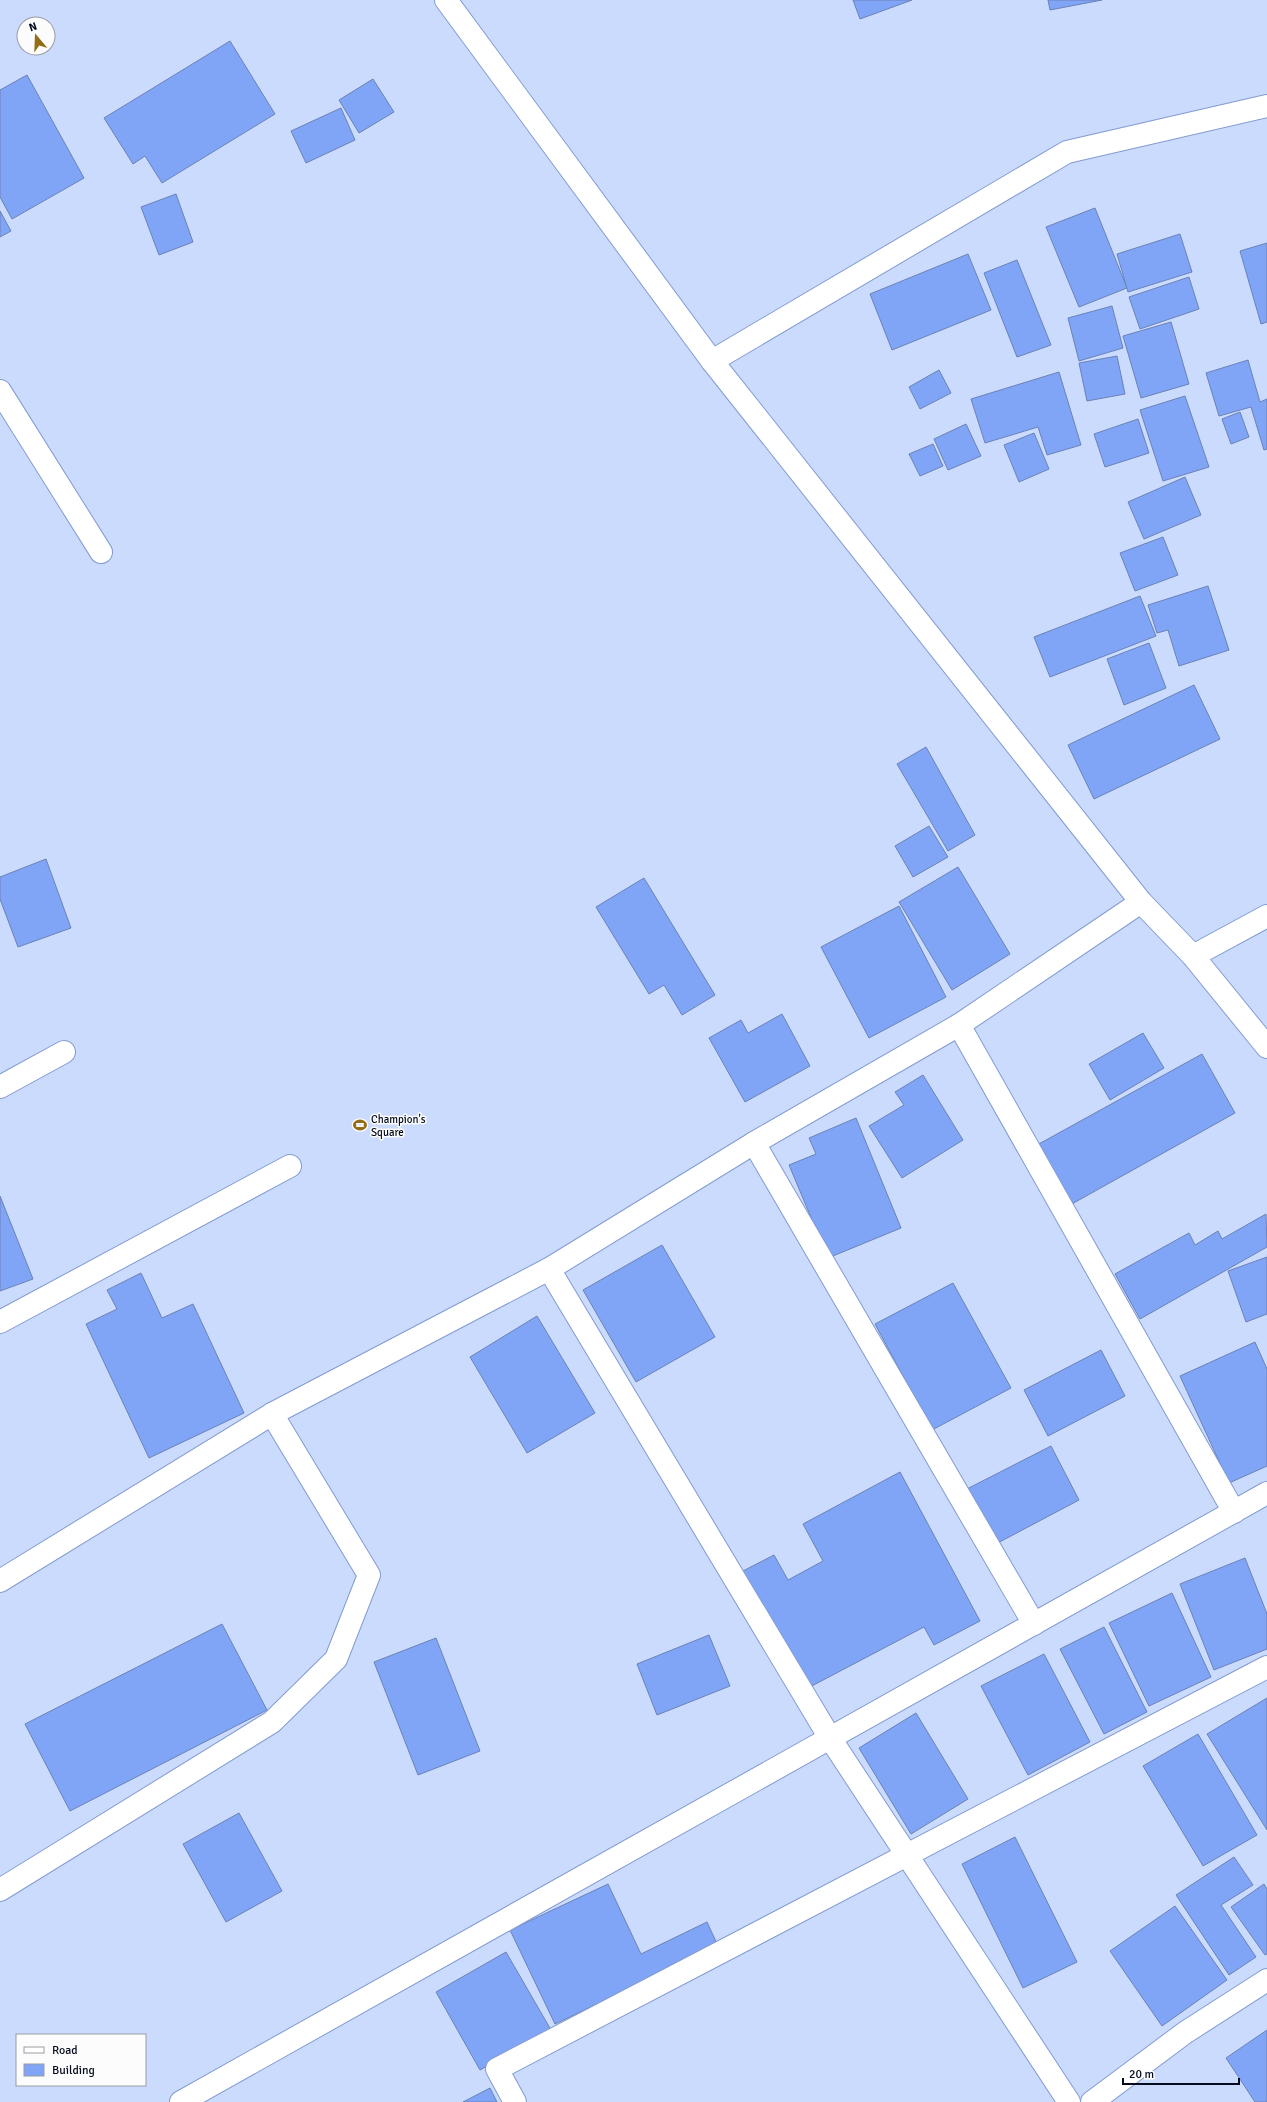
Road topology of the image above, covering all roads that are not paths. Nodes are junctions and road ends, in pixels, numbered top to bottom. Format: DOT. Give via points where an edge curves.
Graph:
graph roads {
  1 [pos="446,0"];
  2 [pos="1267,106"];
  3 [pos="712,361"];
  4 [pos="0,391"];
  5 [pos="101,552"];
  6 [pos="1141,902"];
  7 [pos="1267,916"];
  8 [pos="1193,956"];
  9 [pos="959,1025"];
  10 [pos="1267,1047"];
  11 [pos="64,1052"];
  12 [pos="0,1087"];
  13 [pos="754,1143"];
  14 [pos="290,1166"];
  15 [pos="549,1269"];
  16 [pos="0,1322"];
  17 [pos="272,1414"];
  18 [pos="1267,1493"];
  19 [pos="1234,1512"];
  20 [pos="0,1581"];
  21 [pos="1034,1624"];
  22 [pos="1267,1667"];
  23 [pos="830,1738"];
  24 [pos="907,1855"];
  25 [pos="0,1890"];
  26 [pos="1267,1980"];
  27 [pos="181,2102"];
  28 [pos="515,2102"];
  29 [pos="1069,2102"];
  30 [pos="1092,2102"];
  1 -- 3 [label="street"];
  2 -- 3 [label="street" via="1067,152"];
  3 -- 6 [label="street"];
  4 -- 5 [label="street"];
  6 -- 8 [label="street"];
  6 -- 9 [label="street"];
  7 -- 8 [label="street"];
  8 -- 10 [label="street"];
  9 -- 13 [label="street"];
  9 -- 19 [label="street"];
  11 -- 12 [label="street"];
  13 -- 15 [label="street"];
  13 -- 21 [label="street"];
  14 -- 16 [label="street"];
  15 -- 17 [label="street"];
  15 -- 23 [label="street"];
  17 -- 20 [label="street"];
  17 -- 25 [label="street" via="369,1575 336,1659 272,1722"];
  18 -- 19 [label="street"];
  19 -- 21 [label="street"];
  21 -- 23 [label="street"];
  22 -- 24 [label="street"];
  23 -- 24 [label="street"];
  23 -- 27 [label="street"];
  24 -- 28 [label="street" via="497,2069"];
  24 -- 29 [label="street"];
  26 -- 30 [label="street" via="1186,2032"];
}
